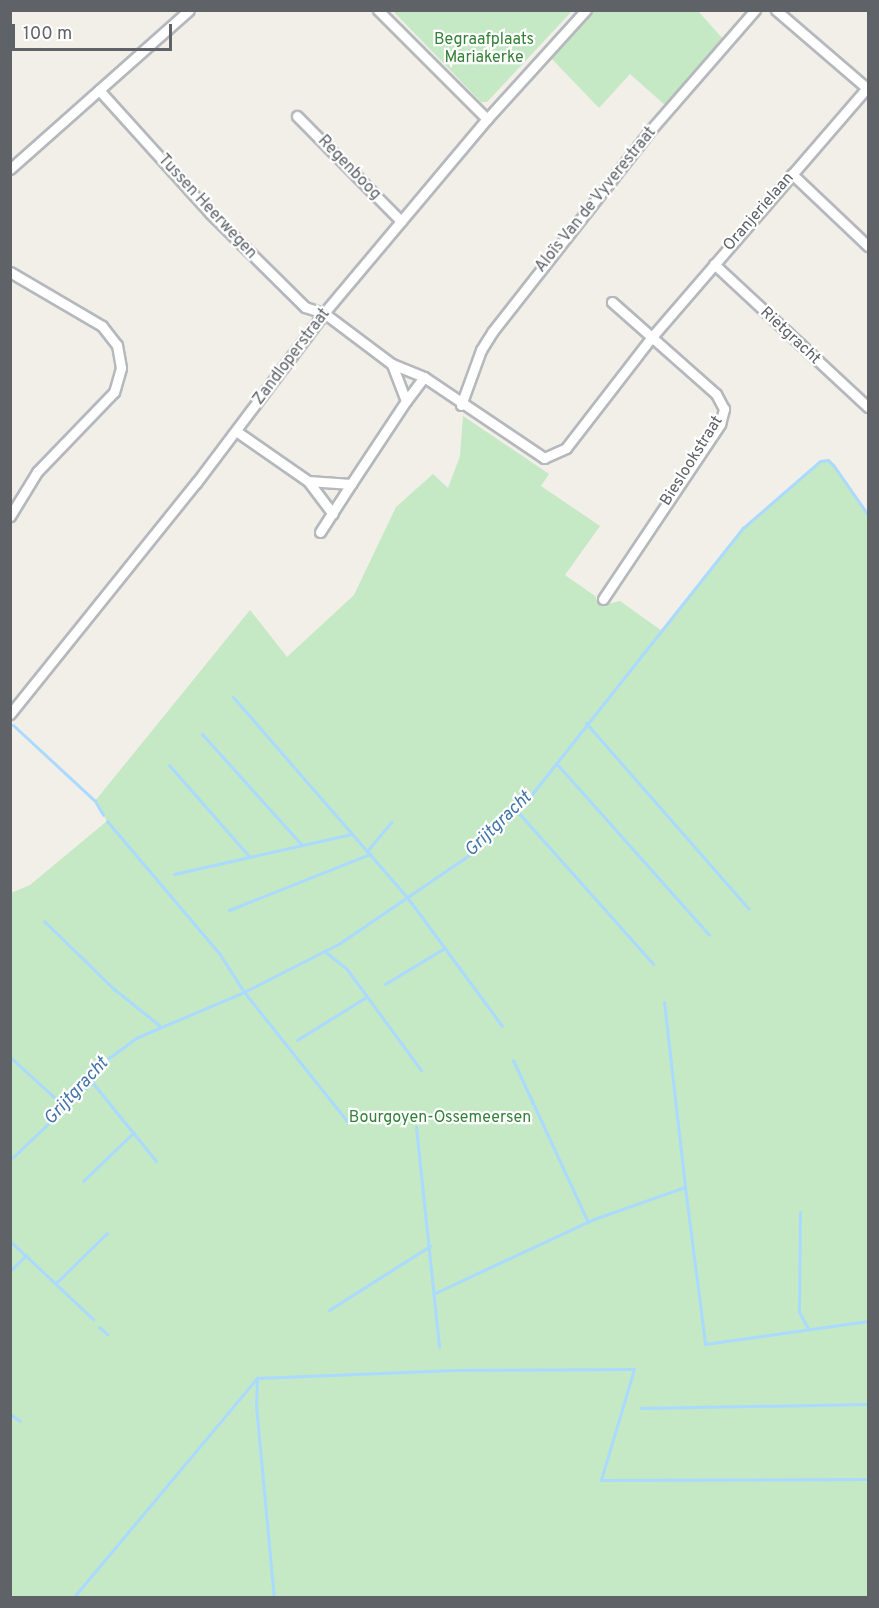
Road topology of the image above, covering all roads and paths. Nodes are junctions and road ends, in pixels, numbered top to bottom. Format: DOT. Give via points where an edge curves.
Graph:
graph roads {
  1 [pos="189,10"];
  2 [pos="378,10"];
  3 [pos="586,10"];
  4 [pos="755,10"];
  5 [pos="776,10"];
  6 [pos="868,88"];
  7 [pos="99,90"];
  8 [pos="297,116"];
  9 [pos="487,119"];
  10 [pos="10,169"];
  11 [pos="792,174"];
  12 [pos="401,221"];
  13 [pos="868,246"];
  14 [pos="714,264"];
  15 [pos="10,272"];
  16 [pos="612,302"];
  17 [pos="324,313"];
  18 [pos="651,338"];
  19 [pos="392,364"];
  20 [pos="424,377"];
  21 [pos="406,401"];
  22 [pos="461,405"];
  23 [pos="868,407"];
  24 [pos="236,431"];
  25 [pos="308,481"];
  26 [pos="351,484"];
  27 [pos="333,514"];
  28 [pos="10,516"];
  29 [pos="320,532"];
  30 [pos="603,599"];
  31 [pos="10,714"];
  1 -- 7 [label="street"];
  2 -- 9 [label="street"];
  3 -- 9 [label="street, Zandloperstraat"];
  4 -- 22 [label="street, Aloïs Van de Vyverestraat" via="648,133 492,331"];
  5 -- 6 [label="street"];
  6 -- 11 [label="street, Oranjerielaan"];
  7 -- 10 [label="street"];
  7 -- 17 [label="street, Tussen Heerwegen" via="210,213 305,307"];
  8 -- 12 [label="street, Regenboog"];
  9 -- 12 [label="street, Zandloperstraat"];
  11 -- 13 [label="street"];
  11 -- 14 [label="street, Oranjerielaan"];
  12 -- 17 [label="street, Zandloperstraat"];
  14 -- 18 [label="street, Oranjerielaan"];
  14 -- 23 [label="street, Rietgracht"];
  15 -- 28 [label="street" via="102,326 117,345 121,368 114,392 37,471"];
  16 -- 18 [label="street"];
  17 -- 19 [label="street, Tussen Heerwegen"];
  17 -- 24 [label="street, Zandloperstraat"];
  18 -- 22 [label="street, Oranjerielaan" via="556,456 544,458 529,450"];
  18 -- 30 [label="street, Bieslookstraat" via="716,394 723,416"];
  19 -- 20 [label="street, Oranjerielaan"];
  19 -- 21 [label="street"];
  20 -- 21 [label="street"];
  20 -- 22 [label="street, Oranjerielaan"];
  21 -- 26 [label="street"];
  24 -- 25 [label="street"];
  24 -- 31 [label="street, Zandloperstraat"];
  25 -- 26 [label="street"];
  25 -- 27 [label="street"];
  26 -- 27 [label="street"];
  27 -- 29 [label="street"];
}
